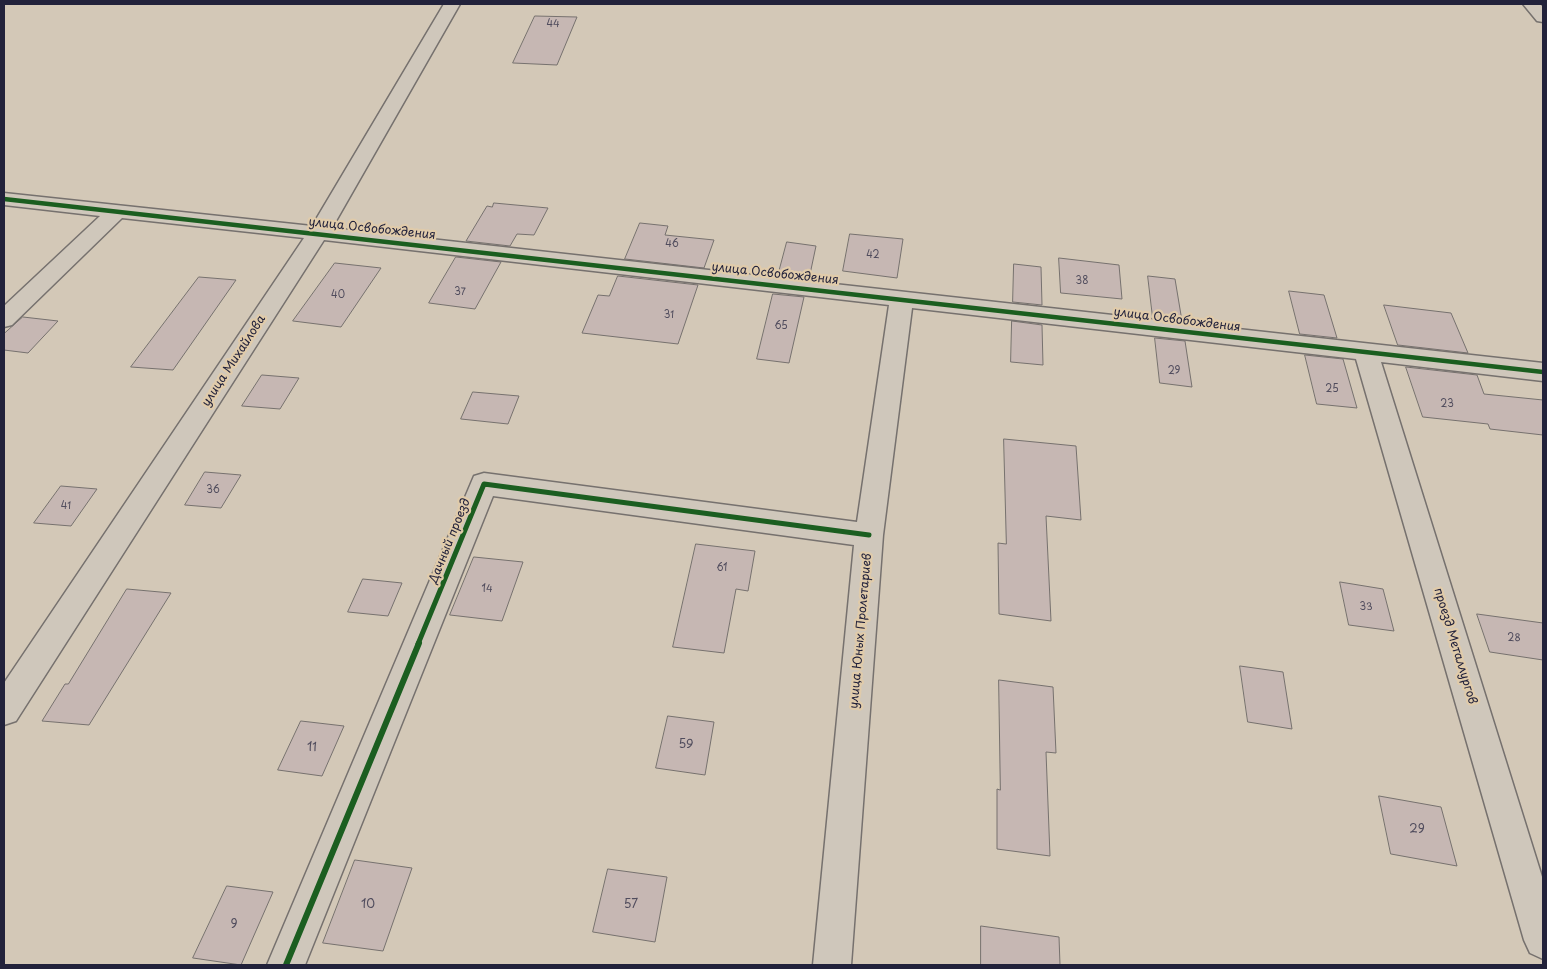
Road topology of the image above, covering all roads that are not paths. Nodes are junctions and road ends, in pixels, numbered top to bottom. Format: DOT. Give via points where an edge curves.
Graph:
graph roads {
  1 [pos="452,4"];
  2 [pos="1531,4"];
  3 [pos="1543,17"];
  4 [pos="4,199"];
  5 [pos="117,210"];
  6 [pos="318,233"];
  7 [pos="902,299"];
  8 [pos="4,319"];
  9 [pos="1366,352"];
  10 [pos="1543,372"];
  11 [pos="869,535"];
  12 [pos="4,710"];
  13 [pos="1543,940"];
  14 [pos="286,965"];
  15 [pos="832,965"];
  1 -- 6 [label="street, улица Михайлова"];
  2 -- 3 [label="street"];
  4 -- 5 [label="street, улица Освобождения"];
  5 -- 6 [label="street, улица Освобождения"];
  5 -- 8 [label="street"];
  6 -- 7 [label="street, улица Освобождения"];
  6 -- 12 [label="street, улица Михайлова"];
  7 -- 9 [label="street, улица Освобождения"];
  7 -- 11 [label="street, улица Юных Пролетариев"];
  9 -- 10 [label="street, улица Освобождения"];
  9 -- 13 [label="street, проезд Металлургов"];
  11 -- 14 [label="street, Дачный проезд" via="484,484"];
  11 -- 15 [label="street, улица Юных Пролетариев"];
}
